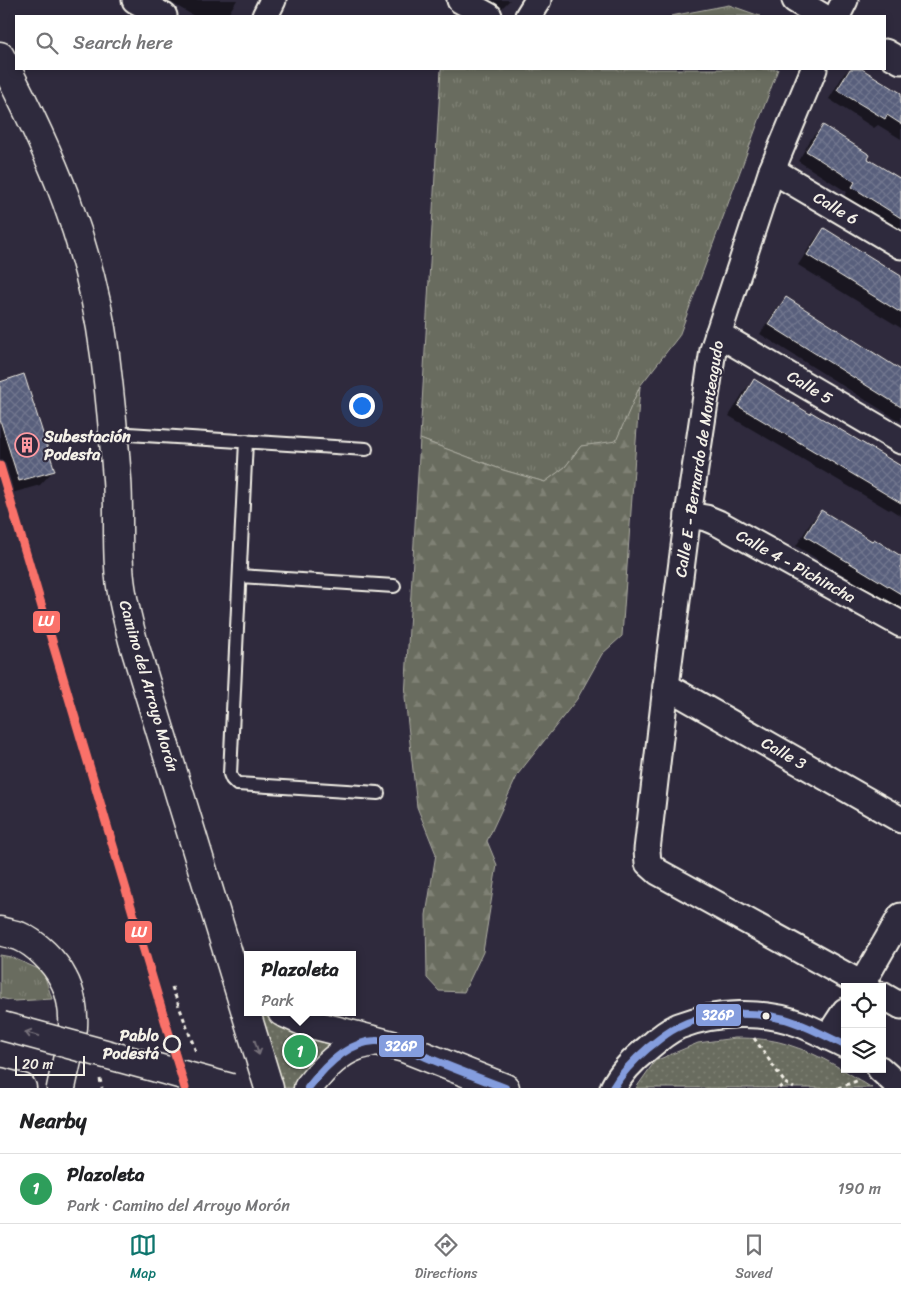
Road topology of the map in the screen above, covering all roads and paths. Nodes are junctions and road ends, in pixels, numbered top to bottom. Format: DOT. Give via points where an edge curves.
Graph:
graph roads {
  1 [pos="136,0"];
  2 [pos="273,0"];
  3 [pos="460,0"];
  4 [pos="538,0"];
  5 [pos="795,0"];
  6 [pos="845,0"];
  7 [pos="162,15"];
  8 [pos="265,15"];
  9 [pos="487,15"];
  10 [pos="529,15"];
  11 [pos="820,15"];
  12 [pos="838,15"];
  13 [pos="886,53"];
  14 [pos="0,56"];
  15 [pos="901,61"];
  16 [pos="814,70"];
  17 [pos="772,170"];
  18 [pos="901,246"];
  19 [pos="718,334"];
  20 [pos="113,433"];
  21 [pos="246,440"];
  22 [pos="901,441"];
  23 [pos="366,449"];
  24 [pos="688,515"];
  25 [pos="240,576"];
  26 [pos="394,586"];
  27 [pos="901,624"];
  28 [pos="666,686"];
  29 [pos="378,793"];
  30 [pos="901,820"];
  31 [pos="901,916"];
  32 [pos="0,931"];
  33 [pos="901,947"];
  34 [pos="240,978"];
  35 [pos="861,983"];
  36 [pos="872,983"];
  37 [pos="874,983"];
  38 [pos="172,987"];
  39 [pos="244,993"];
  40 [pos="886,997"];
  41 [pos="901,1006"];
  42 [pos="738,1015"];
  43 [pos="250,1016"];
  44 [pos="291,1016"];
  45 [pos="1,1026"];
  46 [pos="841,1026"];
  47 [pos="376,1041"];
  48 [pos="837,1041"];
  49 [pos="194,1047"];
  50 [pos="884,1073"];
  51 [pos="0,1082"];
  52 [pos="785,1083"];
  53 [pos="22,1088"];
  54 [pos="61,1088"];
  55 [pos="231,1088"];
  56 [pos="269,1088"];
  57 [pos="308,1088"];
  58 [pos="505,1088"];
  59 [pos="613,1088"];
  60 [pos="778,1088"];
  61 [pos="794,1088"];
  62 [pos="901,1088"];
  1 -- 7 [label="street"];
  2 -- 8 [label="street"];
  3 -- 9 [label="street"];
  4 -- 10 [label="street"];
  5 -- 11 [label="street"];
  6 -- 12 [label="street"];
  13 -- 15 [label="street"];
  14 -- 20 [label="street, Camino del Arroyo Morón" via="50,158 72,211 86,257 105,354"];
  16 -- 17 [label="street, Calle E - Bernardo de Monteagudo"];
  17 -- 18 [label="street, Calle 6"];
  17 -- 19 [label="street, Calle E - Bernardo de Monteagudo"];
  19 -- 22 [label="street, Calle 5"];
  19 -- 24 [label="street, Calle E - Bernardo de Monteagudo"];
  20 -- 21 [label="lane"];
  20 -- 34 [label="street, Camino del Arroyo Morón" via="119,569 126,612"];
  21 -- 23 [label="lane"];
  21 -- 25 [label="lane"];
  24 -- 27 [label="street, Calle 4 - Pichincha" via="718,523"];
  24 -- 28 [label="street, Calle E - Bernardo de Monteagudo"];
  25 -- 26 [label="lane"];
  25 -- 29 [label="lane" via="232,779 237,784"];
  28 -- 30 [label="street, Calle 3"];
  28 -- 35 [label="street, Calle E - Bernardo de Monteagudo" via="648,863 658,872"];
  31 -- 36 [label="street"];
  32 -- 54 [label="street" via="19,936 36,947 52,962 69,993 73,1027"];
  33 -- 37 [label="street"];
  34 -- 39 [label="street, Camino del Arroyo Morón, one-way"];
  38 -- 49 [label="path"];
  40 -- 41 [label="street"];
  42 -- 48 [label="street" via="767,1016 798,1024"];
  42 -- 52 [label="path"];
  42 -- 59 [label="street" via="704,1019 678,1027 633,1060"];
  43 -- 56 [label="street, Camino del Arroyo Morón, one-way"];
  44 -- 47 [label="street"];
  55 -- 45 [label="street, one-way, bridge"];
  46 -- 48 [label="street"];
  47 -- 57 [label="street" via="355,1046 342,1054"];
  47 -- 58 [label="street" via="404,1048"];
  50 -- 62 [label="street"];
  51 -- 53 [label="street"];
  52 -- 60 [label="path"];
  52 -- 61 [label="path"];
}
